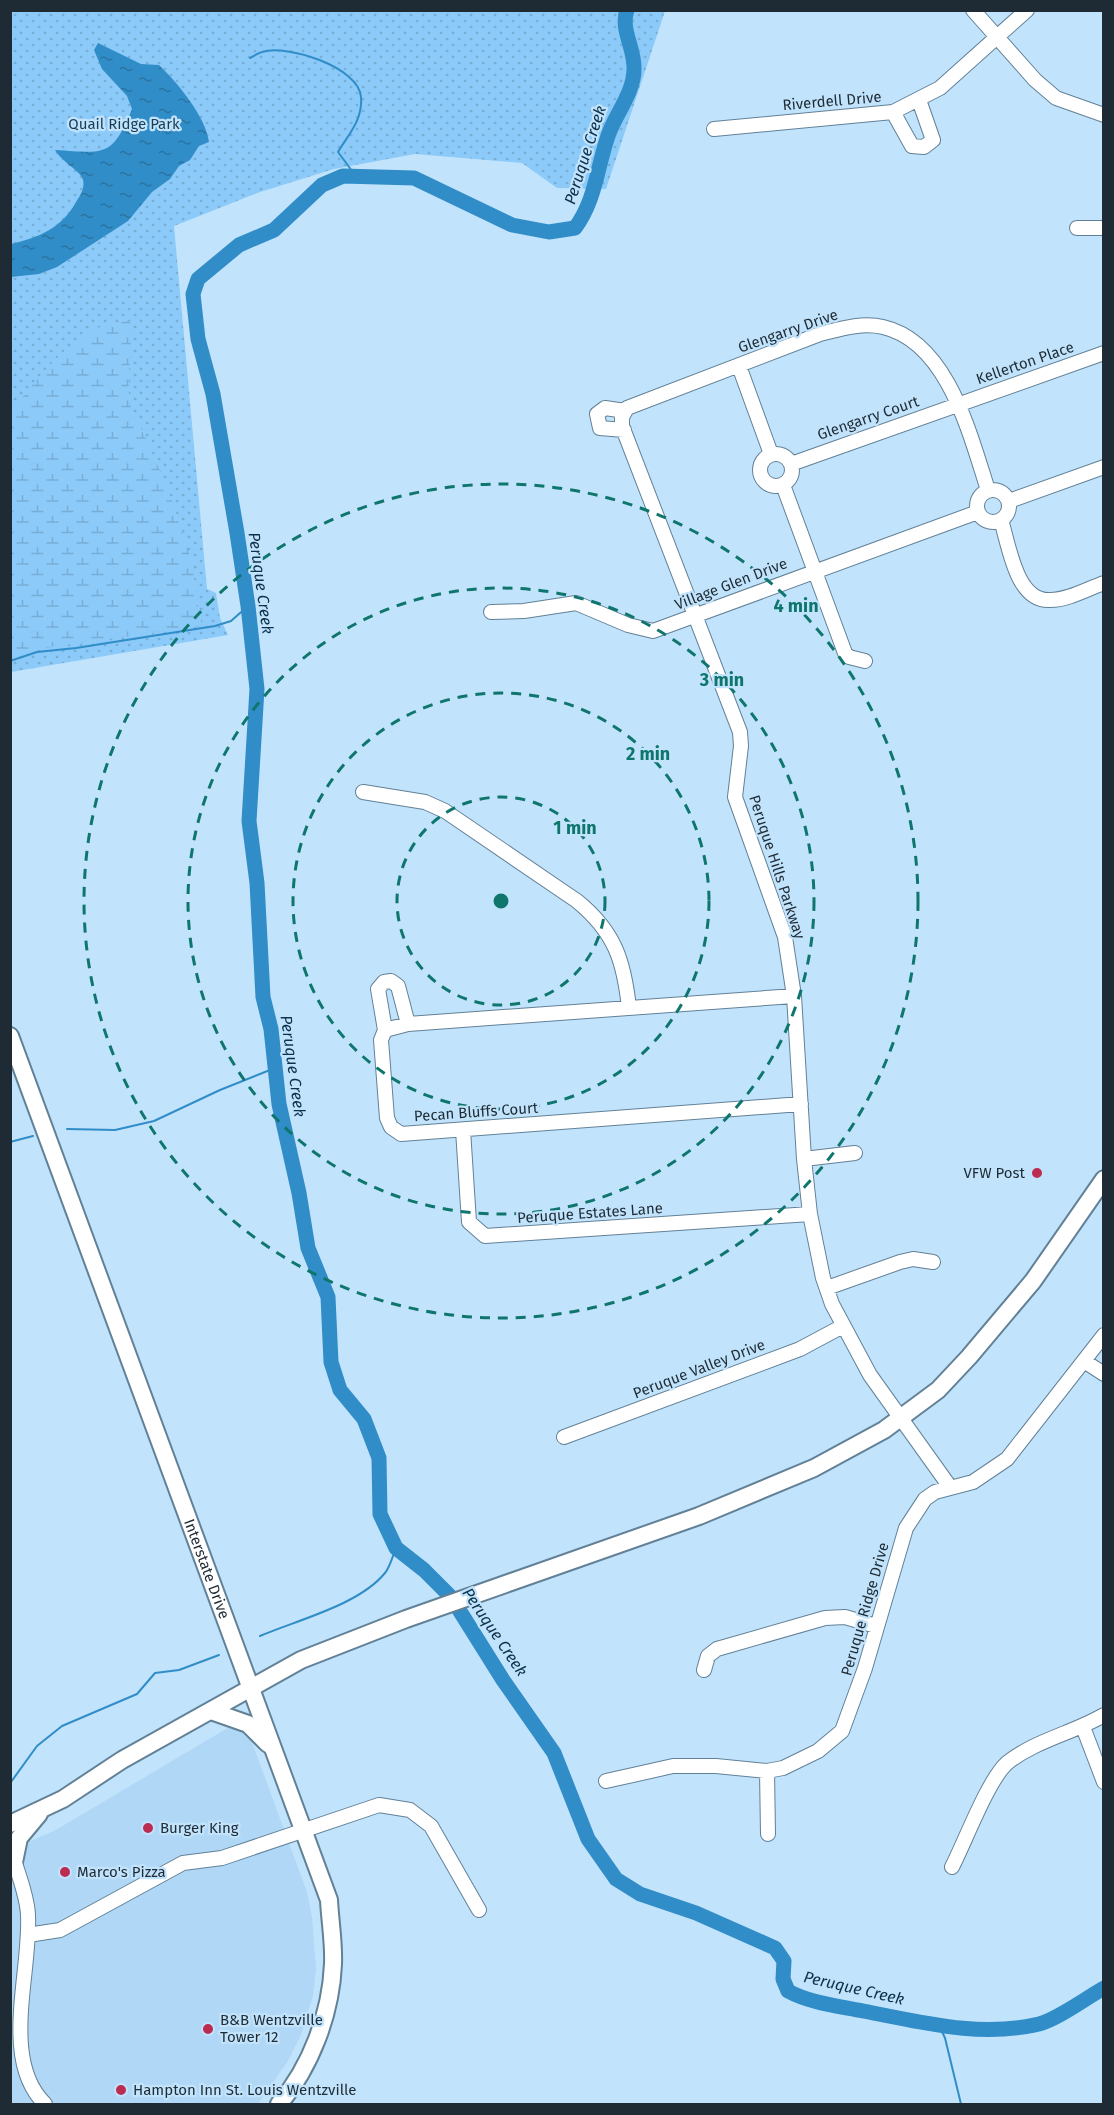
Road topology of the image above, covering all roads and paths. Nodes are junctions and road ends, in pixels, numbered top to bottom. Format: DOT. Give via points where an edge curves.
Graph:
graph roads {
  1 [pos="973,10"];
  2 [pos="1027,10"];
  3 [pos="997,38"];
  4 [pos="919,100"];
  5 [pos="893,112"];
  6 [pos="1104,115"];
  7 [pos="714,129"];
  8 [pos="1077,228"];
  9 [pos="1104,228"];
  10 [pos="1104,353"];
  11 [pos="740,366"];
  12 [pos="957,405"];
  13 [pos="624,419"];
  14 [pos="771,454"];
  15 [pos="791,464"];
  16 [pos="1104,467"];
  17 [pos="783,485"];
  18 [pos="988,490"];
  19 [pos="1009,501"];
  20 [pos="978,512"];
  21 [pos="1001,520"];
  22 [pos="813,570"];
  23 [pos="1104,583"];
  24 [pos="491,612"];
  25 [pos="695,616"];
  26 [pos="865,661"];
  27 [pos="363,792"];
  28 [pos="794,996"];
  29 [pos="629,1008"];
  30 [pos="408,1024"];
  31 [pos="385,1030"];
  32 [pos="10,1036"];
  33 [pos="801,1104"];
  34 [pos="463,1130"];
  35 [pos="855,1154"];
  36 [pos="804,1159"];
  37 [pos="1104,1179"];
  38 [pos="810,1214"];
  39 [pos="933,1262"];
  40 [pos="827,1288"];
  41 [pos="843,1326"];
  42 [pos="1104,1335"];
  43 [pos="1084,1361"];
  44 [pos="1104,1374"];
  45 [pos="902,1419"];
  46 [pos="564,1437"];
  47 [pos="950,1487"];
  48 [pos="876,1626"];
  49 [pos="704,1670"];
  50 [pos="251,1688"];
  51 [pos="211,1711"];
  52 [pos="1104,1716"];
  53 [pos="1083,1727"];
  54 [pos="274,1750"];
  55 [pos="767,1771"];
  56 [pos="606,1781"];
  57 [pos="1104,1782"];
  58 [pos="41,1811"];
  59 [pos="10,1824"];
  60 [pos="304,1830"];
  61 [pos="768,1834"];
  62 [pos="12,1855"];
  63 [pos="952,1866"];
  64 [pos="478,1910"];
  65 [pos="28,1935"];
  66 [pos="15,2051"];
  67 [pos="45,2104"];
  68 [pos="279,2104"];
  1 -- 3 [label="street"];
  2 -- 3 [label="street, Riverdell Drive"];
  3 -- 4 [label="street, Riverdell Drive" via="939,88"];
  3 -- 6 [label="street" via="1056,98"];
  4 -- 5 [label="street, Riverdell Drive"];
  4 -- 5 [label="street" via="933,140 924,147 912,146"];
  5 -- 7 [label="street, Riverdell Drive"];
  8 -- 9 [label="street"];
  10 -- 12 [label="street, Kellerton Place"];
  11 -- 12 [label="street, Glengarry Drive" via="820,334 881,326 905,336 928,354 943,373"];
  11 -- 13 [label="street, Glengarry Drive" via="627,408"];
  11 -- 14 [label="street"];
  12 -- 15 [label="street, Glengarry Court"];
  12 -- 18 [label="street, Glengarry Drive"];
  13 -- 25 [label="street, Peruque Hills Parkway"];
  14 -- 15 [label="street" via="779,454"];
  14 -- 17 [label="street" via="762,460 762,481 771,486"];
  15 -- 17 [label="street" via="792,472"];
  16 -- 19 [label="street"];
  17 -- 22 [label="street"];
  18 -- 19 [label="street" via="997,490"];
  18 -- 20 [label="street" via="977,503"];
  19 -- 21 [label="street" via="1009,509"];
  20 -- 21 [label="street" via="992,522"];
  20 -- 22 [label="street, Village Glen Drive"];
  21 -- 23 [label="street" via="1021,584 1030,594 1051,601"];
  22 -- 25 [label="street, Village Glen Drive"];
  22 -- 26 [label="street" via="845,653"];
  24 -- 25 [label="street, Village Glen Drive" via="576,603 653,631"];
  25 -- 28 [label="street, Peruque Hills Parkway" via="740,732 735,797 785,937"];
  27 -- 29 [label="street" via="425,802 445,811 597,917 612,940 625,974"];
  28 -- 29 [label="street"];
  28 -- 33 [label="street, Peruque Hills Parkway"];
  29 -- 30 [label="street"];
  30 -- 31 [label="street"];
  30 -- 31 [label="street, Pecan Bluffs Court" via="398,986 384,982 378,996"];
  31 -- 34 [label="street, Pecan Bluffs Court" via="381,1040 391,1127 401,1134"];
  32 -- 50 [label="main road, Interstate Drive"];
  33 -- 34 [label="street, Pecan Bluffs Court"];
  33 -- 36 [label="street, Peruque Hills Parkway"];
  34 -- 38 [label="street, Peruque Estates Lane" via="469,1222 485,1236"];
  35 -- 36 [label="street"];
  36 -- 38 [label="street, Peruque Hills Parkway"];
  37 -- 45 [label="main road" via="1033,1281 939,1390"];
  38 -- 40 [label="street, Peruque Hills Parkway"];
  39 -- 40 [label="street" via="914,1258"];
  40 -- 41 [label="street, Peruque Hills Parkway"];
  41 -- 45 [label="street, Peruque Hills Parkway" via="870,1375"];
  41 -- 46 [label="street, Peruque Valley Drive" via="800,1349"];
  42 -- 43 [label="street, Peruque Ridge Drive"];
  43 -- 44 [label="street"];
  43 -- 47 [label="street, Peruque Ridge Drive" via="1007,1459 972,1482"];
  45 -- 47 [label="street, Peruque Hills Parkway"];
  45 -- 50 [label="main road" via="845,1452 769,1488 406,1619 301,1660"];
  47 -- 48 [label="street, Peruque Ridge Drive" via="925,1498 906,1528"];
  48 -- 49 [label="street" via="845,1617 825,1618 717,1649 708,1656"];
  48 -- 55 [label="street, Peruque Ridge Drive" via="842,1731 798,1762"];
  50 -- 51 [label="main road"];
  50 -- 54 [label="main road, Interstate Drive"];
  51 -- 54 [label="main road" via="248,1724"];
  51 -- 58 [label="main road"];
  52 -- 53 [label="street"];
  53 -- 57 [label="street"];
  53 -- 63 [label="street" via="1006,1764"];
  54 -- 60 [label="main road, Interstate Drive"];
  55 -- 56 [label="street, Peruque Ridge Drive" via="673,1766"];
  55 -- 61 [label="street"];
  58 -- 59 [label="main road"];
  58 -- 62 [label="main road" via="19,1838"];
  60 -- 64 [label="street" via="379,1805 410,1810 438,1836"];
  60 -- 65 [label="street" via="222,1858 183,1863 60,1930"];
  60 -- 68 [label="main road, Interstate Drive" via="329,1900 332,1983 317,2036 289,2094"];
  62 -- 65 [label="street" via="28,1912"];
  65 -- 66 [label="street"];
  66 -- 67 [label="street" via="25,2079"];
}
